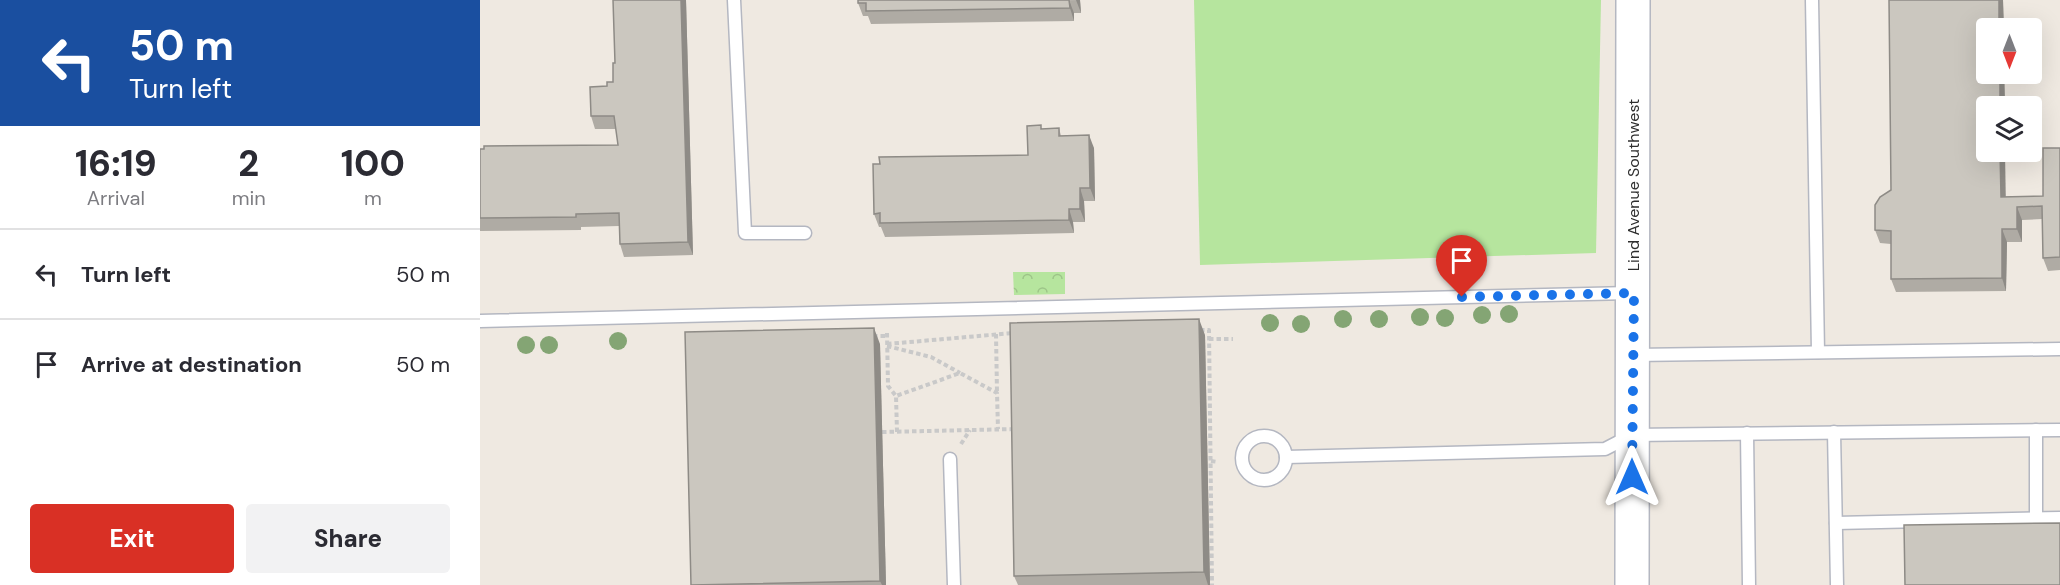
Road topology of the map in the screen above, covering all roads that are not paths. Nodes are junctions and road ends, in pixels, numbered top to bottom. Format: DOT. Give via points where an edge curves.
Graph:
graph roads {
  1 [pos="734,0"];
  2 [pos="1633,0"];
  3 [pos="1812,0"];
  4 [pos="805,233"];
  5 [pos="1634,293"];
  6 [pos="480,321"];
  7 [pos="2060,349"];
  8 [pos="1818,352"];
  9 [pos="1633,355"];
  10 [pos="2036,430"];
  11 [pos="2060,430"];
  12 [pos="1834,432"];
  13 [pos="1747,433"];
  14 [pos="1632,435"];
  15 [pos="1286,457"];
  16 [pos="950,459"];
  17 [pos="2060,518"];
  18 [pos="2036,519"];
  19 [pos="1836,523"];
  20 [pos="954,585"];
  21 [pos="1632,585"];
  22 [pos="1749,585"];
  23 [pos="1837,585"];
  1 -- 4 [label="lane" via="745,233"];
  2 -- 5 [label="main road, Lind Avenue Southwest"];
  3 -- 8 [label="lane"];
  5 -- 6 [label="lane"];
  5 -- 9 [label="main road, Lind Avenue Southwest"];
  7 -- 8 [label="lane"];
  8 -- 9 [label="lane"];
  9 -- 14 [label="main road, Lind Avenue Southwest"];
  10 -- 11 [label="lane"];
  10 -- 12 [label="lane"];
  10 -- 18 [label="lane"];
  12 -- 13 [label="lane"];
  12 -- 19 [label="lane"];
  13 -- 14 [label="lane"];
  13 -- 22 [label="lane"];
  14 -- 15 [label="lane" via="1605,449"];
  14 -- 21 [label="main road, Lind Avenue Southwest"];
  16 -- 20 [label="lane"];
  17 -- 18 [label="lane"];
  18 -- 19 [label="lane"];
  19 -- 23 [label="lane"];
}
